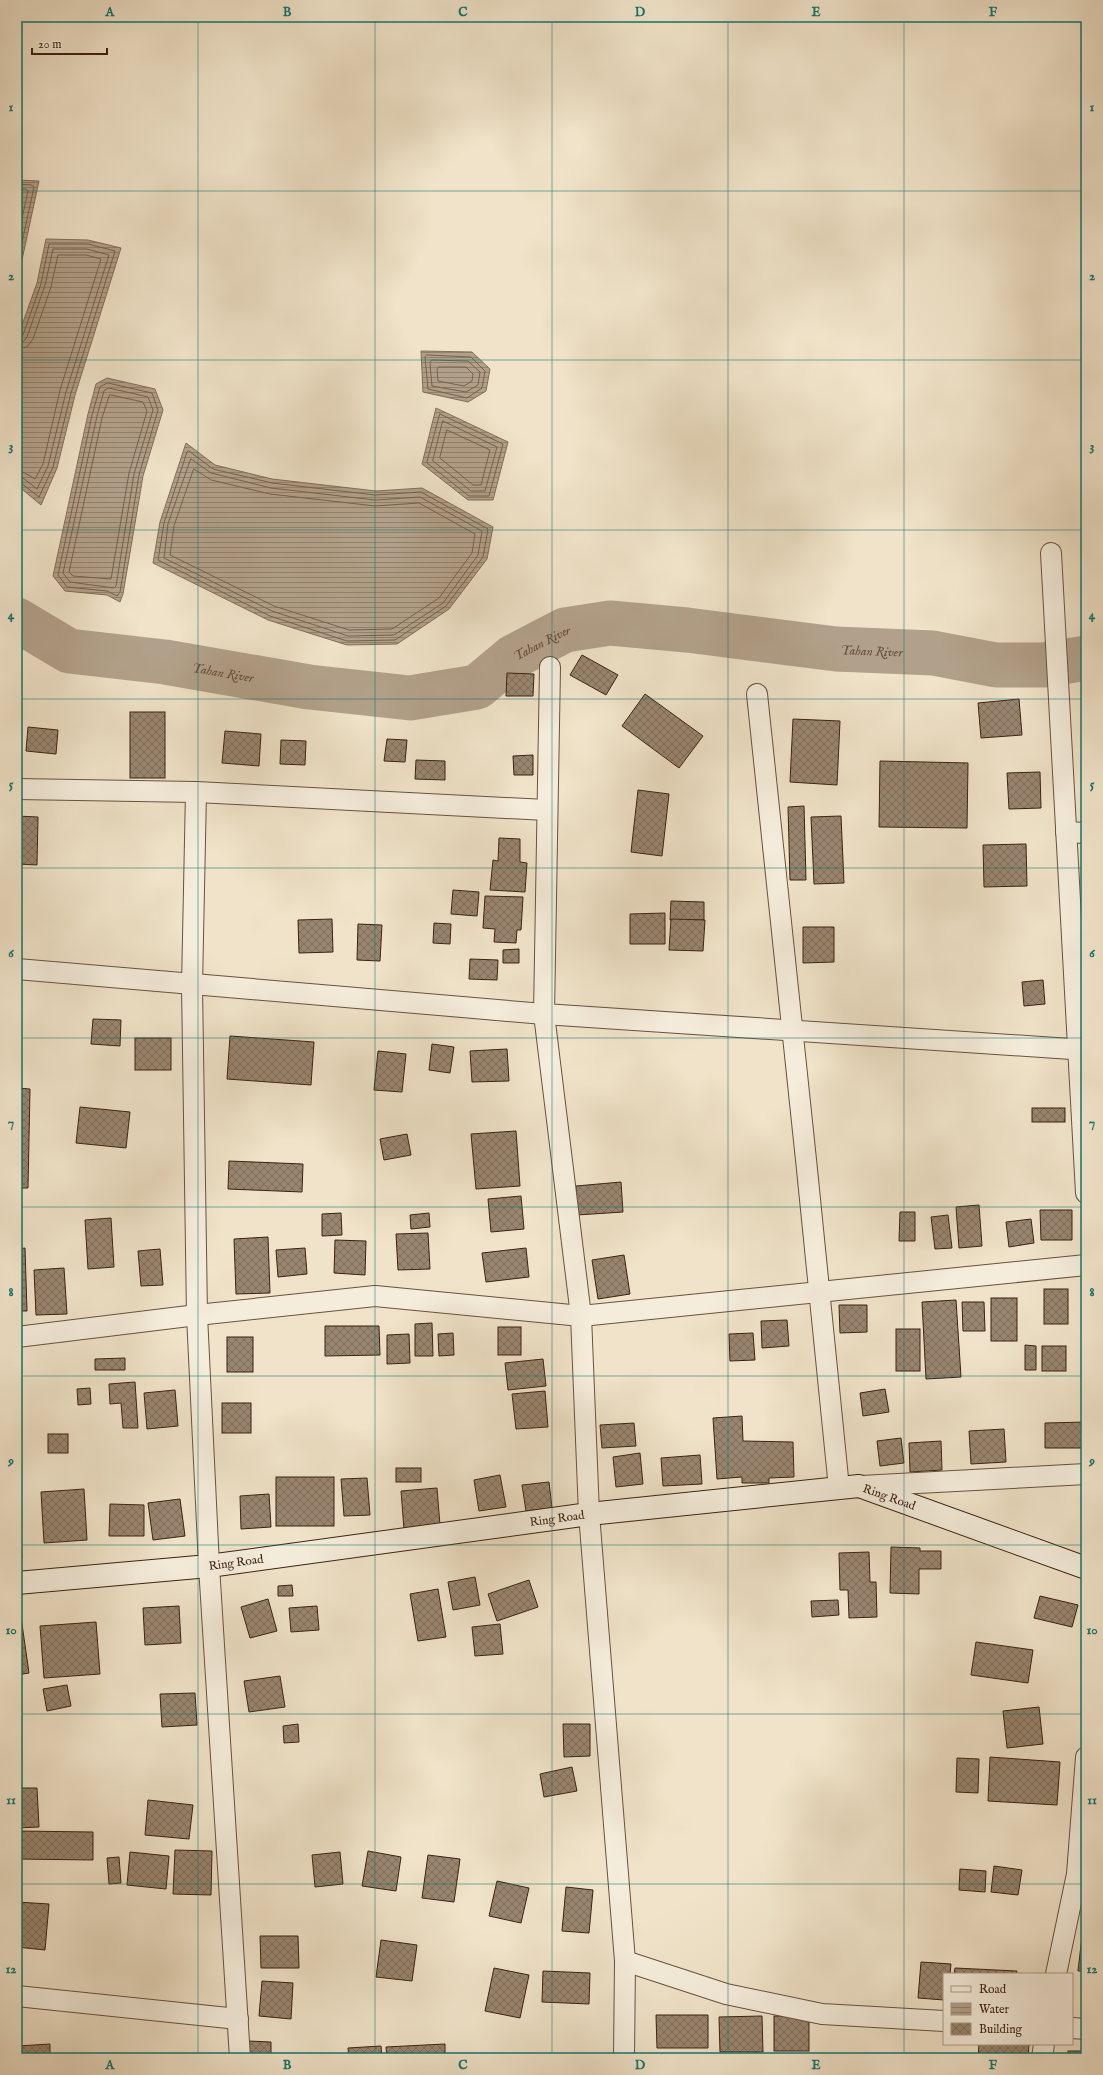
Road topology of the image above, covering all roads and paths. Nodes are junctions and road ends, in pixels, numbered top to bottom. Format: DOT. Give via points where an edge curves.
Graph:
graph roads {
  1 [pos="1051,553"];
  2 [pos="550,667"];
  3 [pos="757,694"];
  4 [pos="17,789"];
  5 [pos="196,792"];
  6 [pos="546,810"];
  7 [pos="1066,832"];
  8 [pos="1086,832"];
  9 [pos="17,969"];
  10 [pos="192,985"];
  11 [pos="544,1014"];
  12 [pos="791,1032"];
  13 [pos="1082,1050"];
  14 [pos="1086,1192"];
  15 [pos="1086,1265"];
  16 [pos="821,1292"];
  17 [pos="197,1315"];
  18 [pos="581,1316"];
  19 [pos="17,1337"];
  20 [pos="1086,1474"];
  21 [pos="849,1487"];
  22 [pos="589,1514"];
  23 [pos="209,1566"];
  24 [pos="1086,1568"];
  25 [pos="17,1584"];
  26 [pos="1086,1757"];
  27 [pos="625,1961"];
  28 [pos="1056,1973"];
  29 [pos="17,1996"];
  30 [pos="238,2019"];
  31 [pos="943,2021"];
  32 [pos="1073,2028"];
  33 [pos="1086,2029"];
  34 [pos="1044,2045"];
  35 [pos="240,2058"];
  36 [pos="624,2058"];
  37 [pos="1042,2058"];
  1 -- 7 [label="street"];
  2 -- 6 [label="street"];
  3 -- 12 [label="street"];
  4 -- 5 [label="street"];
  5 -- 6 [label="street"];
  5 -- 10 [label="street"];
  6 -- 11 [label="street"];
  7 -- 8 [label="street"];
  7 -- 13 [label="street"];
  9 -- 10 [label="street"];
  10 -- 11 [label="street"];
  10 -- 17 [label="street"];
  11 -- 12 [label="street"];
  11 -- 18 [label="street"];
  12 -- 13 [label="street"];
  12 -- 16 [label="street"];
  13 -- 14 [label="street"];
  15 -- 16 [label="street"];
  16 -- 18 [label="street"];
  16 -- 21 [label="street"];
  17 -- 18 [label="street" via="375,1296"];
  17 -- 19 [label="street"];
  17 -- 23 [label="street"];
  18 -- 22 [label="street"];
  20 -- 21 [label="street"];
  21 -- 22 [label="street, Ring Road"];
  21 -- 24 [label="street, Ring Road"];
  22 -- 23 [label="street, Ring Road"];
  22 -- 27 [label="street"];
  23 -- 25 [label="street, Ring Road"];
  23 -- 30 [label="street"];
  26 -- 28 [label="street" via="1077,1874"];
  27 -- 31 [label="street" via="726,1994 822,2014"];
  27 -- 36 [label="street"];
  29 -- 30 [label="street"];
  30 -- 35 [label="street"];
  32 -- 33 [label="street"];
  34 -- 37 [label="street"];
}
